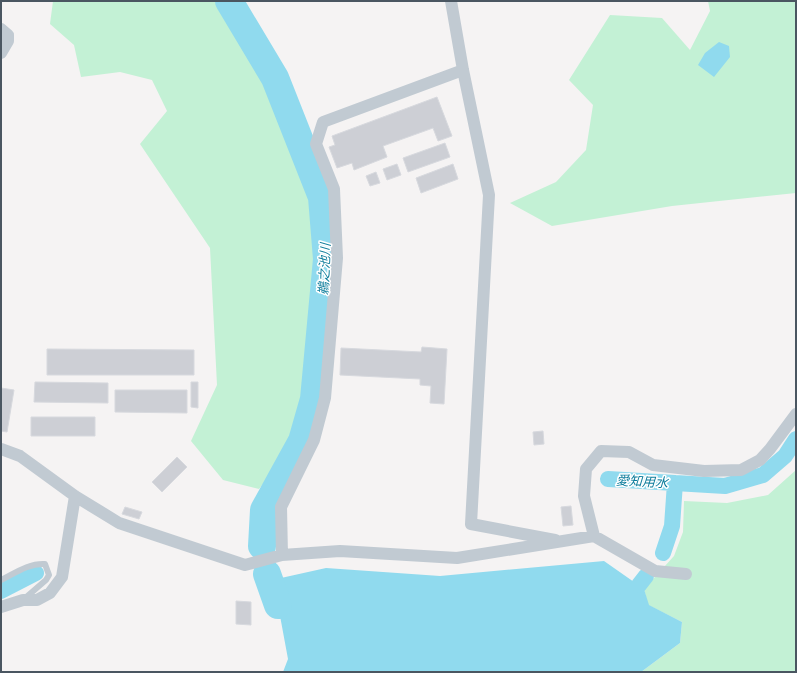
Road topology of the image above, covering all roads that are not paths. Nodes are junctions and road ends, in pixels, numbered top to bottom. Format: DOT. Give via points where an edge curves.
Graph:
graph roads {
  1 [pos="451,1"];
  2 [pos="1,29"];
  3 [pos="1,53"];
  4 [pos="464,70"];
  5 [pos="796,414"];
  6 [pos="1,449"];
  7 [pos="74,496"];
  8 [pos="594,536"];
  9 [pos="564,542"];
  10 [pos="282,555"];
  11 [pos="686,574"];
  12 [pos="1,580"];
  13 [pos="24,600"];
  14 [pos="1,607"];
  1 -- 4 [label="street"];
  2 -- 3 [label="street" via="8,35 8,41"];
  4 -- 9 [label="street" via="489,195 471,524"];
  4 -- 10 [label="street" via="323,122 316,144 334,189 337,258 325,398 314,440 281,507"];
  5 -- 8 [label="street" via="760,460 741,470 704,471 653,465 629,452 601,451 586,469 584,496"];
  6 -- 7 [label="street" via="20,456"];
  7 -- 10 [label="street" via="119,523 245,565"];
  7 -- 13 [label="street" via="62,577 50,593 37,600"];
  8 -- 9 [label="street"];
  8 -- 11 [label="street" via="655,571"];
  9 -- 10 [label="street" via="457,558 340,551"];
  12 -- 13 [label="lane" via="26,567 45,564 49,575"];
  13 -- 14 [label="street"];
}
